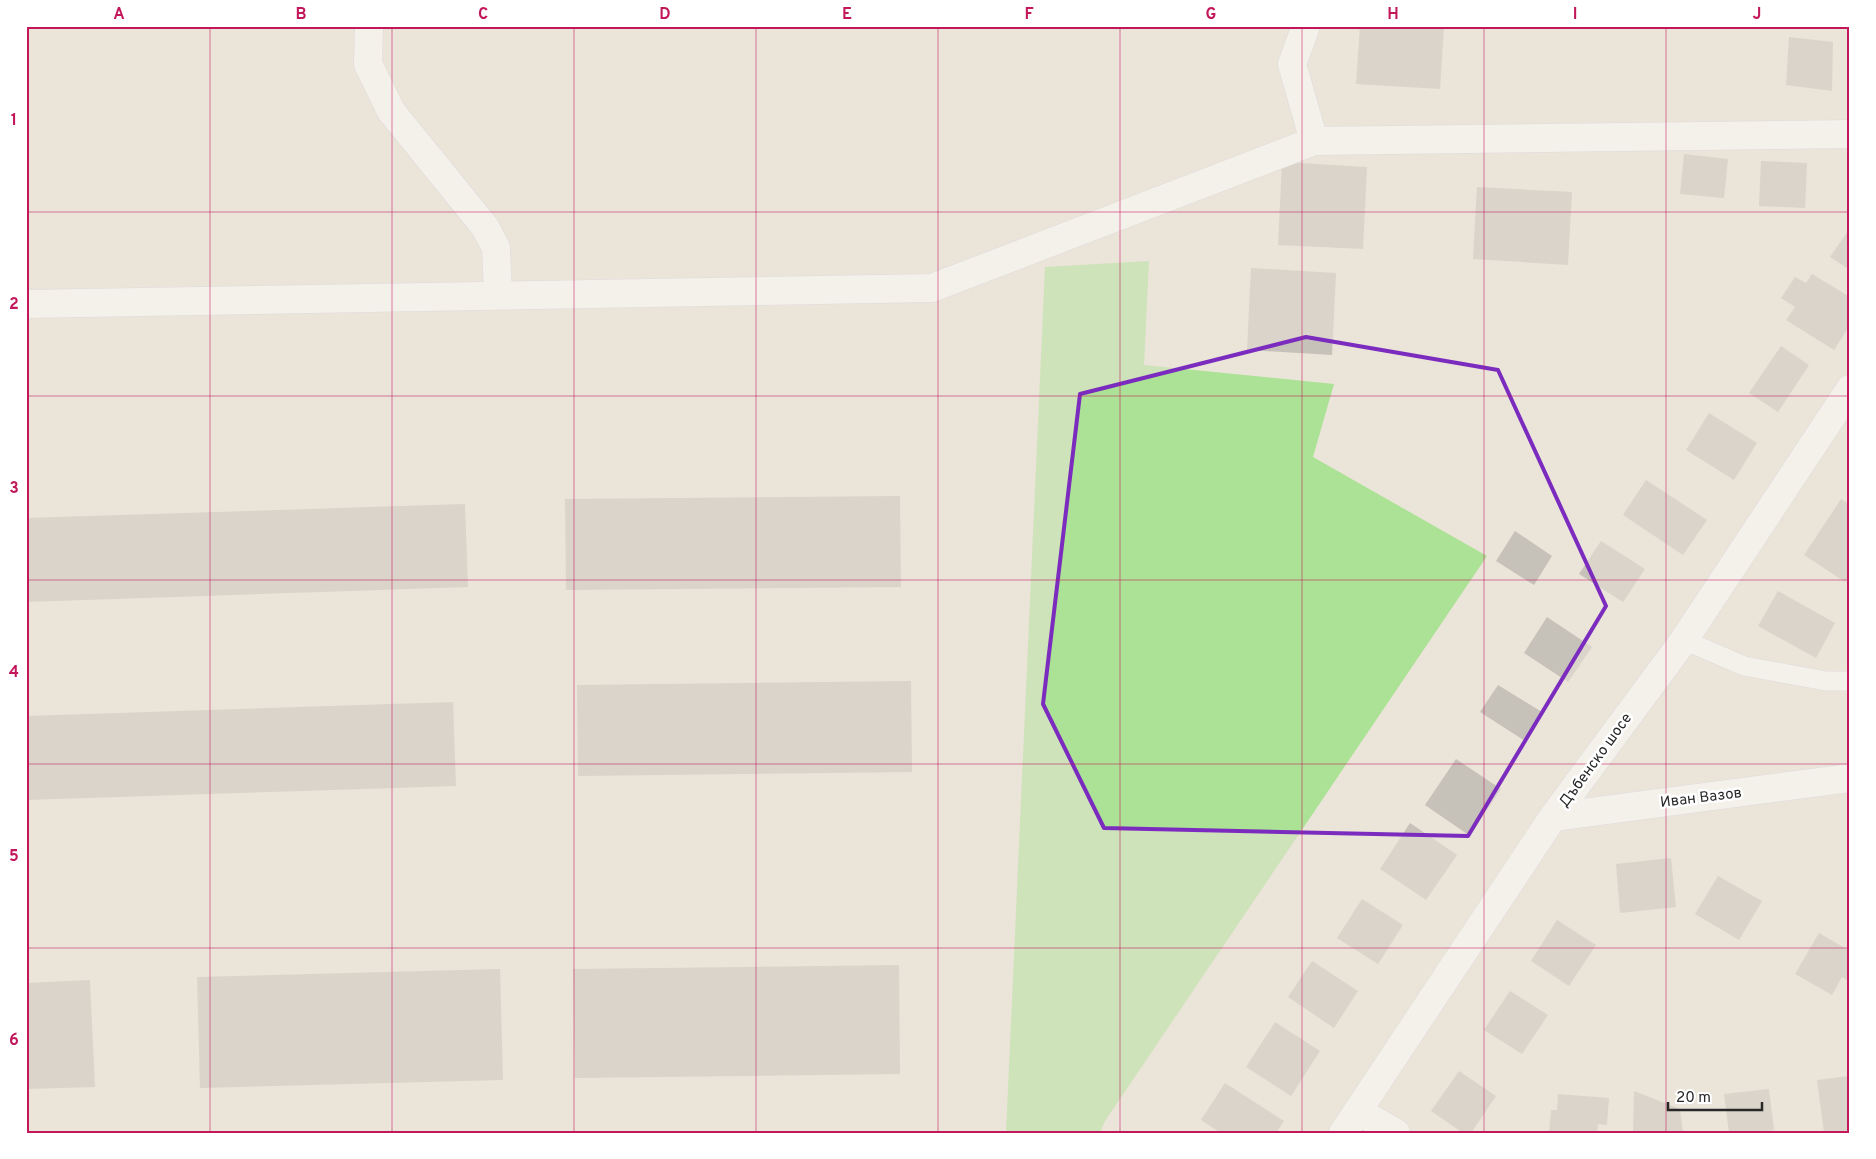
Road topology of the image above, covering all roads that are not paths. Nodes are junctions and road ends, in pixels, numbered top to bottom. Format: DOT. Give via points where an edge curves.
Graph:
graph roads {
  1 [pos="369,26"];
  2 [pos="1306,26"];
  3 [pos="1850,134"];
  4 [pos="1314,140"];
  5 [pos="498,295"];
  6 [pos="26,304"];
  7 [pos="1850,389"];
  8 [pos="1684,640"];
  9 [pos="1850,681"];
  10 [pos="1850,778"];
  11 [pos="1553,816"];
  12 [pos="1351,1122"];
  13 [pos="1396,1133"];
  1 -- 5 [label="street" via="368,64 391,111 485,227 496,248"];
  2 -- 4 [label="street" via="1292,64"];
  3 -- 4 [label="street"];
  4 -- 5 [label="street" via="932,288"];
  5 -- 6 [label="street"];
  7 -- 8 [label="street, Дъбенско шосе"];
  8 -- 9 [label="lane" via="1744,666"];
  8 -- 11 [label="street, Дъбенско шосе"];
  10 -- 11 [label="street, Иван Вазов"];
  11 -- 12 [label="street, Дъбенско шосе"];
  12 -- 13 [label="street"];
}
